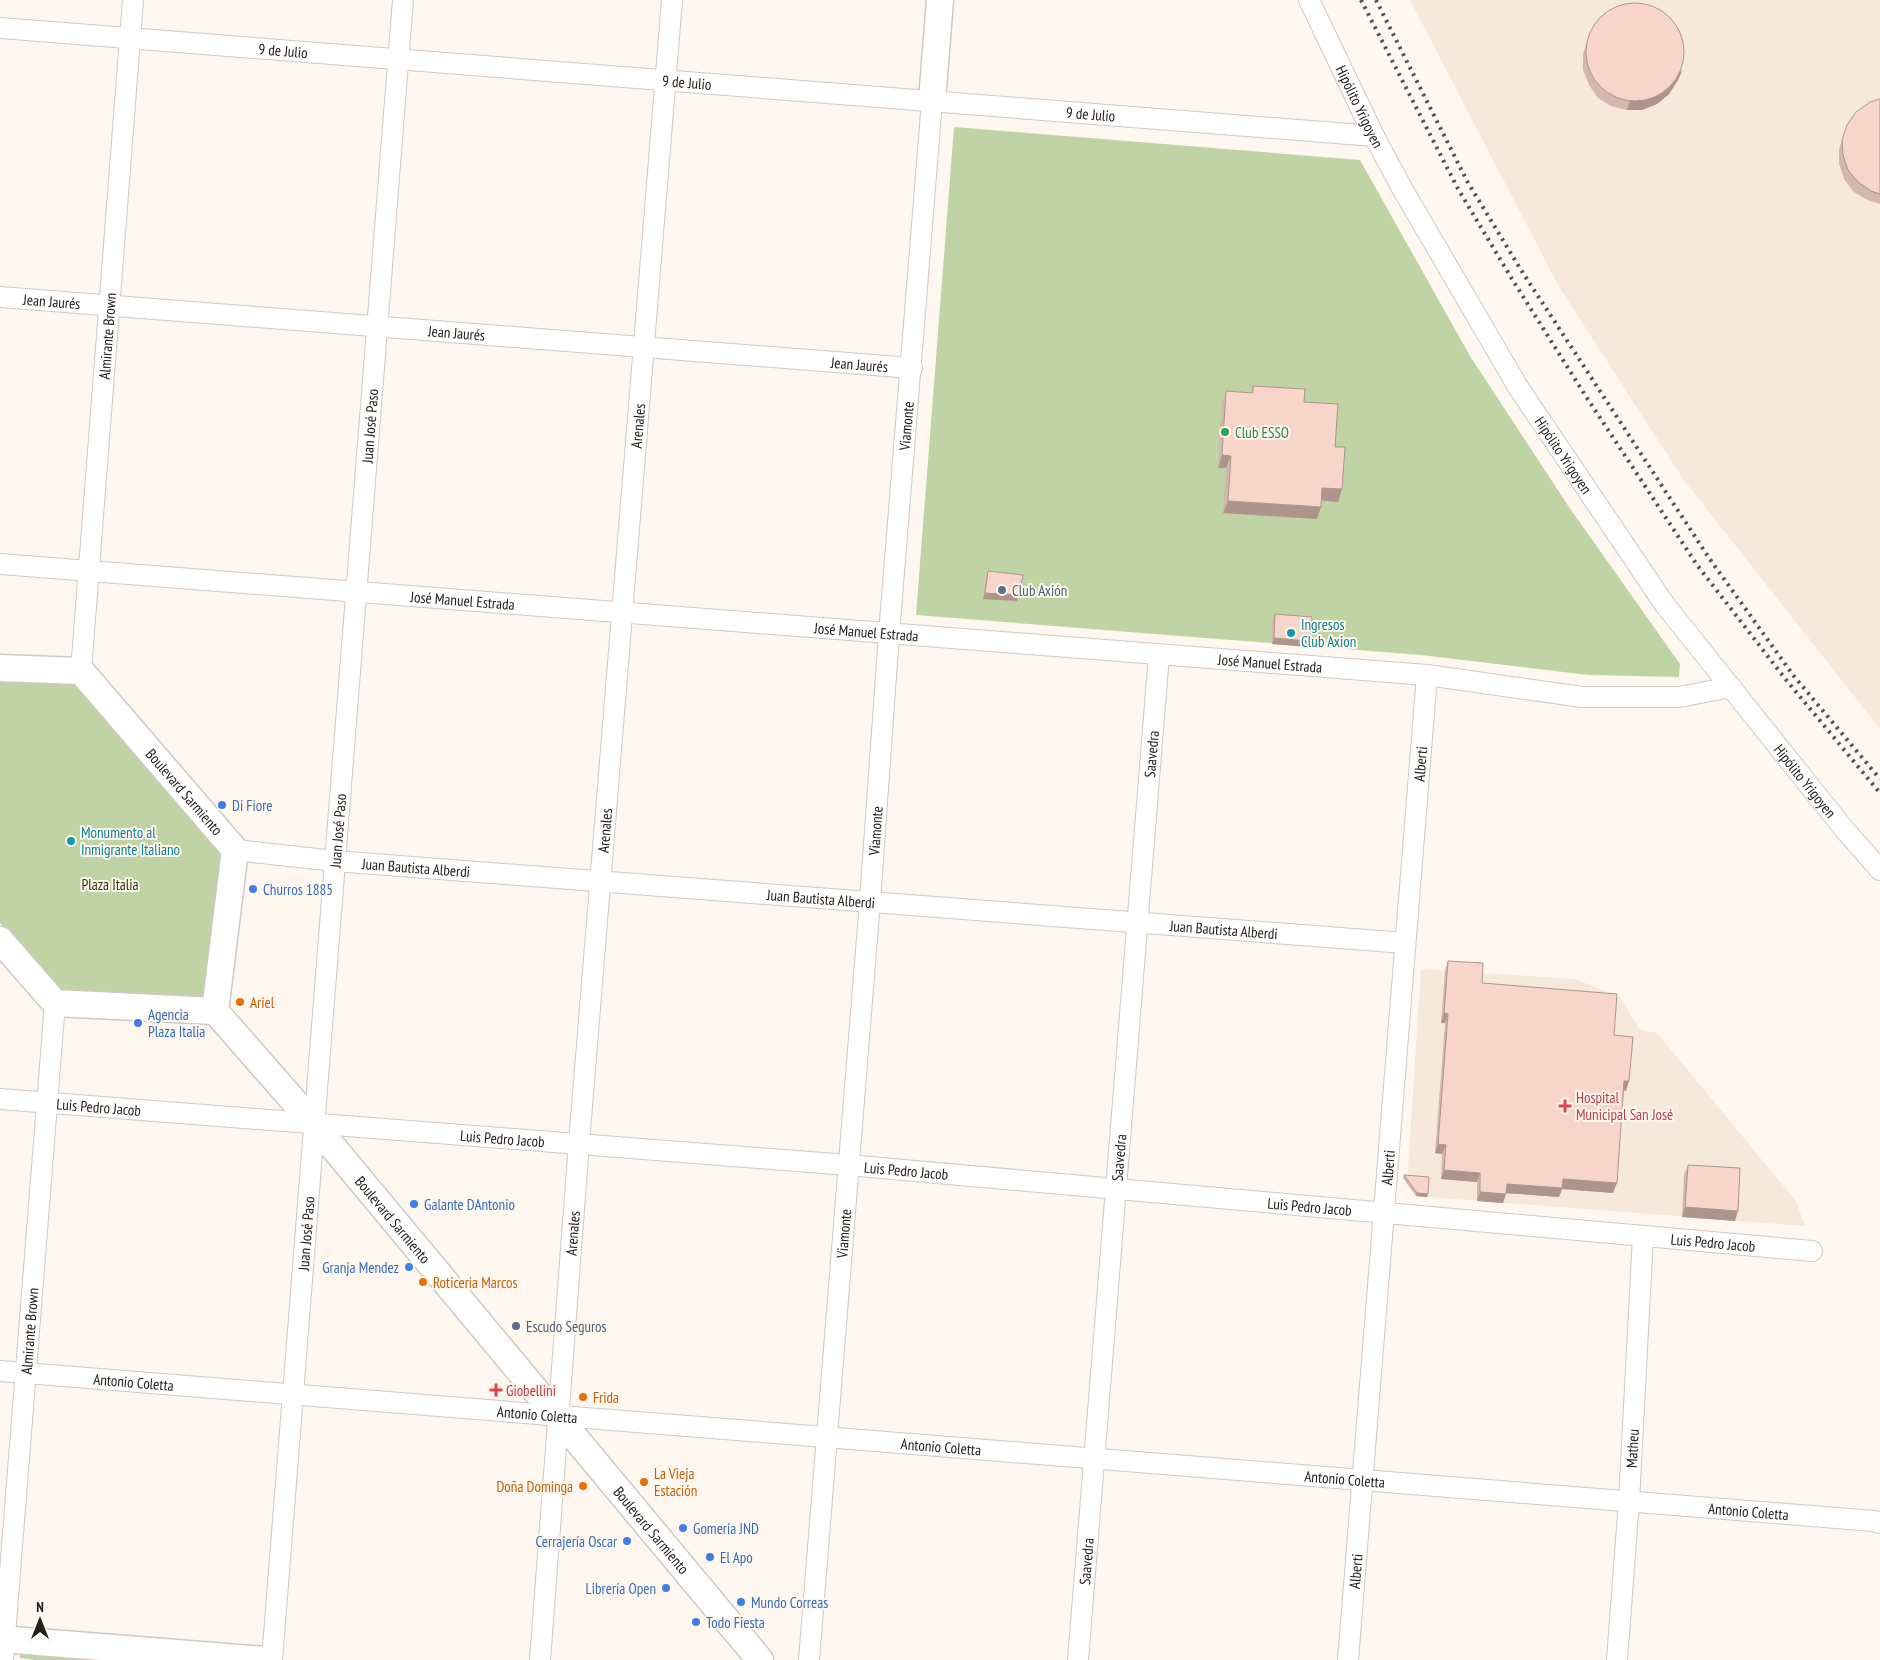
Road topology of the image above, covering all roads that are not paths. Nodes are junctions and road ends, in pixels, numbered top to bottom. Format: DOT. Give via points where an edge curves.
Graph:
graph roads {
  1 [pos="132,0"];
  2 [pos="403,0"];
  3 [pos="672,0"];
  4 [pos="940,0"];
  5 [pos="1310,0"];
  6 [pos="0,28"];
  7 [pos="130,38"];
  8 [pos="398,60"];
  9 [pos="665,80"];
  10 [pos="932,101"];
  11 [pos="1374,136"];
  12 [pos="0,297"];
  13 [pos="109,305"];
  14 [pos="377,326"];
  15 [pos="644,347"];
  16 [pos="912,368"];
  17 [pos="0,564"];
  18 [pos="89,571"];
  19 [pos="356,592"];
  20 [pos="622,613"];
  21 [pos="888,634"];
  22 [pos="1160,655"];
  23 [pos="0,668"];
  24 [pos="81,672"];
  25 [pos="1427,676"];
  26 [pos="1731,688"];
  27 [pos="235,850"];
  28 [pos="335,861"];
  29 [pos="1880,870"];
  30 [pos="600,881"];
  31 [pos="870,901"];
  32 [pos="1138,922"];
  33 [pos="0,940"];
  34 [pos="1406,943"];
  35 [pos="55,1003"];
  36 [pos="215,1011"];
  37 [pos="0,1099"];
  38 [pos="47,1103"];
  39 [pos="313,1123"];
  40 [pos="579,1142"];
  41 [pos="848,1164"];
  42 [pos="1116,1188"];
  43 [pos="1384,1212"];
  44 [pos="1643,1236"];
  45 [pos="1812,1251"];
  46 [pos="0,1371"];
  47 [pos="26,1373"];
  48 [pos="292,1394"];
  49 [pos="558,1416"];
  50 [pos="827,1437"];
  51 [pos="1095,1459"];
  52 [pos="1362,1480"];
  53 [pos="1629,1501"];
  54 [pos="1880,1523"];
  55 [pos="2,1646"];
  56 [pos="266,1660"];
  57 [pos="272,1660"];
  58 [pos="540,1660"];
  59 [pos="760,1660"];
  60 [pos="810,1660"];
  61 [pos="1078,1660"];
  62 [pos="1348,1660"];
  63 [pos="1617,1660"];
  1 -- 7 [label="street, Almirante Brown"];
  2 -- 8 [label="street, Juan José Paso"];
  3 -- 9 [label="street, Arenales"];
  4 -- 10 [label="main road, Viamonte"];
  5 -- 11 [label="street, Hipólito Yrigoyen"];
  6 -- 7 [label="street, 9 de Julio"];
  7 -- 8 [label="street, 9 de Julio"];
  7 -- 13 [label="street, Almirante Brown"];
  8 -- 9 [label="street, 9 de Julio"];
  8 -- 14 [label="street, Juan José Paso"];
  9 -- 10 [label="street, 9 de Julio"];
  9 -- 15 [label="street, Arenales"];
  10 -- 11 [label="street, 9 de Julio"];
  10 -- 16 [label="street, Viamonte"];
  11 -- 26 [label="street, Hipólito Yrigoyen" via="1518,387 1666,605"];
  12 -- 13 [label="street, Jean Jaurés"];
  13 -- 14 [label="street, Jean Jaurés"];
  13 -- 18 [label="street, Almirante Brown"];
  14 -- 15 [label="street, Jean Jaurés"];
  14 -- 19 [label="street, Juan José Paso"];
  15 -- 16 [label="street, Jean Jaurés"];
  15 -- 20 [label="street, Arenales"];
  16 -- 21 [label="street, Viamonte"];
  17 -- 18 [label="street, José Manuel Estrada"];
  18 -- 19 [label="street, José Manuel Estrada"];
  18 -- 24 [label="street, Almirante Brown"];
  19 -- 20 [label="street, José Manuel Estrada"];
  19 -- 28 [label="street, Juan José Paso"];
  20 -- 21 [label="street, José Manuel Estrada"];
  20 -- 30 [label="street, Arenales"];
  21 -- 22 [label="street, José Manuel Estrada"];
  21 -- 31 [label="street, Viamonte"];
  22 -- 25 [label="street, José Manuel Estrada"];
  22 -- 32 [label="street, Saavedra"];
  23 -- 24 [label="main road"];
  24 -- 27 [label="main road, Boulevard Sarmiento"];
  25 -- 26 [label="street, José Manuel Estrada" via="1582,698 1679,698"];
  25 -- 34 [label="street, Alberti"];
  26 -- 29 [label="street, Hipólito Yrigoyen"];
  27 -- 28 [label="street, Juan Bautista Alberdi"];
  27 -- 36 [label="main road"];
  28 -- 30 [label="street, Juan Bautista Alberdi"];
  28 -- 39 [label="street, Juan José Paso"];
  30 -- 31 [label="street, Juan Bautista Alberdi"];
  30 -- 40 [label="street, Arenales"];
  31 -- 32 [label="street, Juan Bautista Alberdi"];
  31 -- 41 [label="street, Viamonte"];
  32 -- 34 [label="street, Juan Bautista Alberdi"];
  32 -- 42 [label="street, Saavedra"];
  33 -- 35 [label="main road"];
  34 -- 43 [label="street, Alberti"];
  35 -- 36 [label="main road"];
  35 -- 38 [label="street, Almirante Brown"];
  36 -- 39 [label="main road, Boulevard Sarmiento"];
  37 -- 38 [label="street, Luis Pedro Jacob"];
  38 -- 39 [label="street, Luis Pedro Jacob"];
  38 -- 47 [label="street, Almirante Brown"];
  39 -- 40 [label="street, Luis Pedro Jacob"];
  39 -- 48 [label="street, Juan José Paso"];
  39 -- 49 [label="main road, Boulevard Sarmiento"];
  40 -- 41 [label="street, Luis Pedro Jacob"];
  40 -- 49 [label="street, Arenales"];
  41 -- 42 [label="street, Luis Pedro Jacob"];
  41 -- 50 [label="street, Viamonte"];
  42 -- 43 [label="street, Luis Pedro Jacob"];
  42 -- 51 [label="street, Saavedra"];
  43 -- 44 [label="street, Luis Pedro Jacob"];
  43 -- 52 [label="street, Alberti"];
  44 -- 45 [label="street, Luis Pedro Jacob"];
  44 -- 53 [label="street, Matheu"];
  46 -- 47 [label="street, Antonio Coletta"];
  47 -- 48 [label="street, Antonio Coletta"];
  47 -- 55 [label="street, Almirante Brown"];
  48 -- 49 [label="street, Antonio Coletta"];
  48 -- 57 [label="street, Juan José Paso"];
  49 -- 50 [label="street, Antonio Coletta"];
  49 -- 58 [label="street, Arenales"];
  49 -- 59 [label="main road, Boulevard Sarmiento"];
  50 -- 51 [label="street, Antonio Coletta"];
  50 -- 60 [label="street, Viamonte"];
  51 -- 52 [label="street, Antonio Coletta"];
  51 -- 61 [label="street, Saavedra"];
  52 -- 53 [label="street, Antonio Coletta"];
  52 -- 62 [label="street, Alberti"];
  53 -- 54 [label="street, Antonio Coletta"];
  53 -- 63 [label="street, Matheu"];
  55 -- 56 [label="main road"];
}
